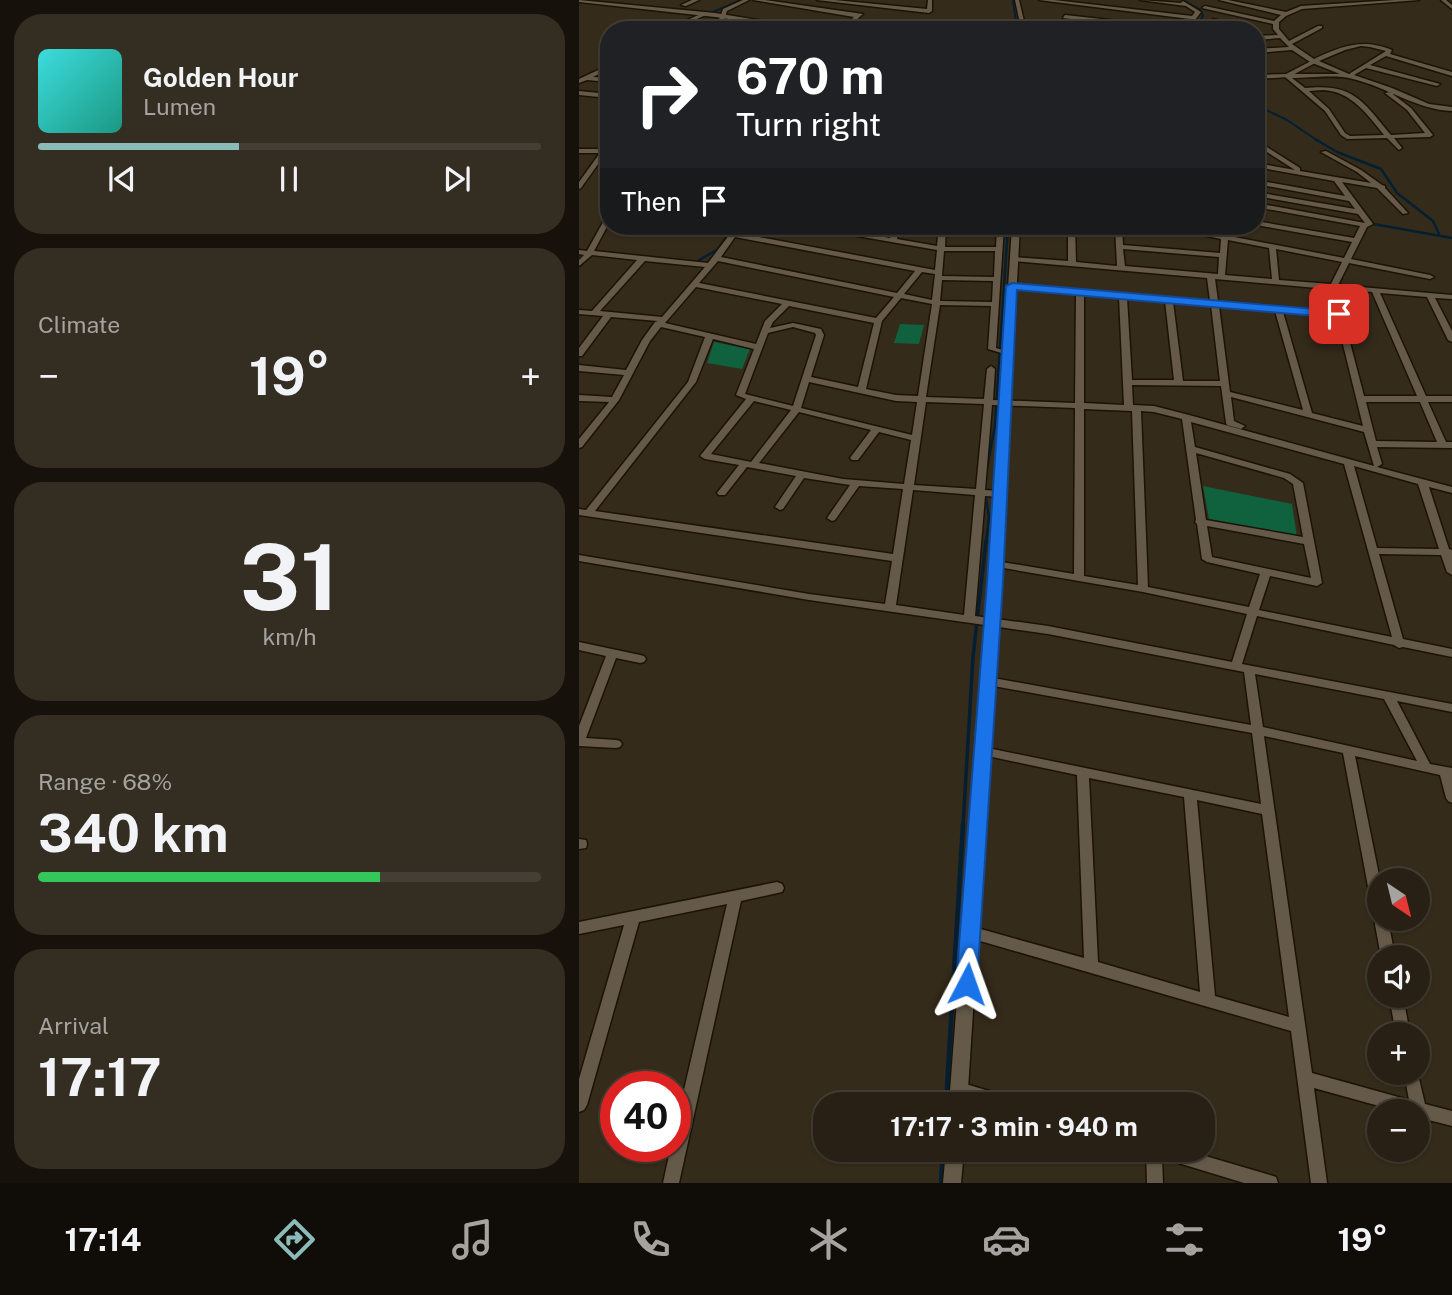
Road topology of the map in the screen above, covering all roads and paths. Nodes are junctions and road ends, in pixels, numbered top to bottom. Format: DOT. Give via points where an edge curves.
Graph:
graph roads {
  1 [pos="579,0"];
  2 [pos="602,0"];
  3 [pos="697,0"];
  4 [pos="738,0"];
  5 [pos="747,0"];
  6 [pos="755,0"];
  7 [pos="786,0"];
  8 [pos="819,0"];
  9 [pos="900,0"];
  10 [pos="930,0"];
  11 [pos="1018,0"];
  12 [pos="1041,0"];
  13 [pos="1142,0"];
  14 [pos="1181,0"];
  15 [pos="1221,0"];
  16 [pos="1417,0"];
  17 [pos="1442,0"];
  18 [pos="591,1"];
  19 [pos="1065,1"];
  20 [pos="867,2"];
  21 [pos="778,4"];
  22 [pos="685,5"];
  23 [pos="1188,5"];
  24 [pos="900,8"];
  25 [pos="1205,8"];
  26 [pos="1452,8"];
  27 [pos="707,12"];
  28 [pos="724,14"];
  29 [pos="1159,14"];
  30 [pos="1286,14"];
  31 [pos="858,16"];
  32 [pos="1065,17"];
  33 [pos="1193,18"];
  34 [pos="687,21"];
  35 [pos="714,21"];
  36 [pos="754,21"];
  37 [pos="770,21"];
  38 [pos="852,21"];
  39 [pos="1022,21"];
  40 [pos="1067,21"];
  41 [pos="1098,21"];
  42 [pos="1161,21"];
  43 [pos="1194,21"];
  44 [pos="1276,23"];
  45 [pos="1320,27"];
  46 [pos="1265,33"];
  47 [pos="1279,36"];
  48 [pos="1265,37"];
  49 [pos="1289,43"];
  50 [pos="1295,48"];
  51 [pos="1265,50"];
  52 [pos="1385,54"];
  53 [pos="1315,61"];
  54 [pos="1366,66"];
  55 [pos="600,71"];
  56 [pos="1452,75"];
  57 [pos="1265,76"];
  58 [pos="1287,76"];
  59 [pos="1349,76"];
  60 [pos="582,80"];
  61 [pos="600,80"];
  62 [pos="1377,85"];
  63 [pos="1437,85"];
  64 [pos="1430,88"];
  65 [pos="1304,90"];
  66 [pos="579,93"];
  67 [pos="600,95"];
  68 [pos="1452,109"];
  69 [pos="1388,136"];
  70 [pos="1265,147"];
  71 [pos="1399,148"];
  72 [pos="600,150"];
  73 [pos="579,151"];
  74 [pos="1324,152"];
  75 [pos="600,158"];
  76 [pos="1265,167"];
  77 [pos="1303,173"];
  78 [pos="1336,178"];
  79 [pos="1265,184"];
  80 [pos="579,187"];
  81 [pos="1383,187"];
  82 [pos="1265,196"];
  83 [pos="1351,199"];
  84 [pos="1265,207"];
  85 [pos="1361,212"];
  86 [pos="1405,213"];
  87 [pos="1265,225"];
  88 [pos="1364,225"];
  89 [pos="600,233"];
  90 [pos="732,235"];
  91 [pos="738,235"];
  92 [pos="866,235"];
  93 [pos="894,235"];
  94 [pos="942,235"];
  95 [pos="1000,235"];
  96 [pos="1015,235"];
  97 [pos="1071,235"];
  98 [pos="1119,235"];
  99 [pos="1219,235"];
  100 [pos="1225,236"];
  101 [pos="893,240"];
  102 [pos="1356,241"];
  103 [pos="1272,246"];
  104 [pos="1120,247"];
  105 [pos="941,249"];
  106 [pos="999,249"];
  107 [pos="579,252"];
  108 [pos="589,254"];
  109 [pos="1223,255"];
  110 [pos="643,258"];
  111 [pos="1014,260"];
  112 [pos="1346,260"];
  113 [pos="713,262"];
  114 [pos="579,264"];
  115 [pos="1072,265"];
  116 [pos="1121,269"];
  117 [pos="920,270"];
  118 [pos="939,275"];
  119 [pos="1211,277"];
  120 [pos="1430,277"];
  121 [pos="1221,278"];
  122 [pos="997,281"];
  123 [pos="1276,283"];
  124 [pos="693,284"];
  125 [pos="1012,285"];
  126 [pos="1332,289"];
  127 [pos="1080,292"];
  128 [pos="1376,292"];
  129 [pos="1429,295"];
  130 [pos="899,296"];
  131 [pos="1123,296"];
  132 [pos="1452,298"];
  133 [pos="1169,301"];
  134 [pos="787,303"];
  135 [pos="936,303"];
  136 [pos="996,304"];
  137 [pos="1214,305"];
  138 [pos="1279,310"];
  139 [pos="579,312"];
  140 [pos="594,313"];
  141 [pos="608,315"];
  142 [pos="661,321"];
  143 [pos="878,321"];
  144 [pos="764,332"];
  145 [pos="710,336"];
  146 [pos="1452,340"];
  147 [pos="758,347"];
  148 [pos="1008,353"];
  149 [pos="579,354"];
  150 [pos="579,368"];
  151 [pos="991,369"];
  152 [pos="629,373"];
  153 [pos="808,379"];
  154 [pos="1128,382"];
  155 [pos="1179,383"];
  156 [pos="1226,384"];
  157 [pos="861,391"];
  158 [pos="1228,394"];
  159 [pos="579,398"];
  160 [pos="752,399"];
  161 [pos="1362,399"];
  162 [pos="1452,399"];
  163 [pos="615,400"];
  164 [pos="923,400"];
  165 [pos="1423,400"];
  166 [pos="989,403"];
  167 [pos="1005,404"];
  168 [pos="1081,407"];
  169 [pos="1133,408"];
  170 [pos="796,410"];
  171 [pos="1308,413"];
  172 [pos="1186,417"];
  173 [pos="876,429"];
  174 [pos="1369,430"];
  175 [pos="916,439"];
  176 [pos="1372,444"];
  177 [pos="579,445"];
  178 [pos="1447,445"];
  179 [pos="1190,448"];
  180 [pos="855,458"];
  181 [pos="1348,461"];
  182 [pos="749,464"];
  183 [pos="1377,464"];
  184 [pos="802,474"];
  185 [pos="1422,481"];
  186 [pos="855,483"];
  187 [pos="1451,486"];
  188 [pos="908,489"];
  189 [pos="722,493"];
  190 [pos="980,493"];
  191 [pos="1000,494"];
  192 [pos="780,507"];
  193 [pos="584,513"];
  194 [pos="832,518"];
  195 [pos="1200,522"];
  196 [pos="1308,541"];
  197 [pos="1372,551"];
  198 [pos="1448,552"];
  199 [pos="897,558"];
  200 [pos="581,562"];
  201 [pos="996,564"];
  202 [pos="1266,572"];
  203 [pos="1452,572"];
  204 [pos="1079,578"];
  205 [pos="1143,589"];
  206 [pos="890,608"];
  207 [pos="1252,613"];
  208 [pos="969,619"];
  209 [pos="993,622"];
  210 [pos="1399,644"];
  211 [pos="579,646"];
  212 [pos="1452,653"];
  213 [pos="612,654"];
  214 [pos="640,659"];
  215 [pos="1243,667"];
  216 [pos="988,681"];
  217 [pos="1388,696"];
  218 [pos="1452,708"];
  219 [pos="1257,730"];
  220 [pos="579,742"];
  221 [pos="616,744"];
  222 [pos="1348,750"];
  223 [pos="983,751"];
  224 [pos="1426,767"];
  225 [pos="1083,772"];
  226 [pos="1448,772"];
  227 [pos="1190,794"];
  228 [pos="1452,798"];
  229 [pos="1268,810"];
  230 [pos="1371,868"];
  231 [pos="777,888"];
  232 [pos="735,897"];
  233 [pos="633,918"];
  234 [pos="579,928"];
  235 [pos="970,932"];
  236 [pos="1091,966"];
  237 [pos="1208,1000"];
  238 [pos="1298,1026"];
  239 [pos="1306,1079"];
  240 [pos="959,1092"];
  241 [pos="1381,1099"];
  242 [pos="579,1105"];
  243 [pos="1430,1113"];
  244 [pos="1452,1119"];
  245 [pos="954,1162"];
  246 [pos="1154,1162"];
  247 [pos="1194,1162"];
  248 [pos="1242,1179"];
  249 [pos="671,1183"];
  250 [pos="952,1183"];
  251 [pos="1155,1183"];
  252 [pos="1270,1183"];
  253 [pos="1319,1183"];
  1 -- 18 [label="street"];
  2 -- 27 [label="street"];
  3 -- 22 [label="street"];
  4 -- 27 [label="street"];
  5 -- 28 [label="street"];
  6 -- 21 [label="street"];
  7 -- 21 [label="street"];
  8 -- 20 [label="street"];
  9 -- 24 [label="street"];
  10 -- 24 [label="street" via="929,11"];
  11 -- 39 [label="street"];
  12 -- 19 [label="street"];
  13 -- 23 [label="street"];
  14 -- 23 [label="street"];
  15 -- 30 [label="street"];
  16 -- 30 [label="street" via="1319,5"];
  17 -- 26 [label="street"];
  18 -- 27 [label="street"];
  19 -- 29 [label="street"];
  19 -- 32 [label="street"];
  20 -- 24 [label="street"];
  20 -- 31 [label="street"];
  21 -- 31 [label="street"];
  23 -- 33 [label="street" via="1198,12"];
  25 -- 44 [label="street"];
  27 -- 28 [label="street"];
  27 -- 34 [label="street"];
  28 -- 35 [label="street"];
  28 -- 36 [label="street"];
  28 -- 37 [label="street"];
  29 -- 33 [label="street"];
  29 -- 42 [label="street"];
  30 -- 44 [label="street"];
  31 -- 38 [label="street"];
  32 -- 40 [label="street"];
  32 -- 41 [label="street"];
  33 -- 43 [label="street"];
  44 -- 47 [label="street"];
  45 -- 49 [label="street"];
  46 -- 47 [label="street"];
  47 -- 48 [label="street"];
  47 -- 49 [label="street"];
  49 -- 50 [label="street"];
  50 -- 51 [label="street"];
  50 -- 53 [label="street"];
  52 -- 53 [label="street" via="1390,51 1353,44"];
  52 -- 54 [label="street"];
  52 -- 56 [label="street" via="1442,68"];
  53 -- 58 [label="street"];
  53 -- 59 [label="street"];
  54 -- 59 [label="street"];
  54 -- 63 [label="street"];
  55 -- 60 [label="street"];
  56 -- 63 [label="street"];
  57 -- 58 [label="street"];
  58 -- 59 [label="street"];
  58 -- 65 [label="street"];
  59 -- 62 [label="street"];
  60 -- 61 [label="street"];
  62 -- 68 [label="street" via="1429,108"];
  62 -- 69 [label="street" via="1409,109 1430,135"];
  63 -- 64 [label="street"];
  65 -- 69 [label="street" via="1343,92 1365,108"];
  65 -- 69 [label="street" via="1327,110 1345,136"];
  66 -- 67 [label="street"];
  69 -- 71 [label="street"];
  70 -- 77 [label="street"];
  72 -- 73 [label="street"];
  74 -- 81 [label="street"];
  75 -- 80 [label="street"];
  76 -- 77 [label="street"];
  77 -- 78 [label="street"];
  78 -- 81 [label="street"];
  78 -- 83 [label="street"];
  79 -- 83 [label="street"];
  81 -- 86 [label="street"];
  82 -- 85 [label="street"];
  83 -- 85 [label="street"];
  84 -- 88 [label="street"];
  85 -- 88 [label="street" via="1369,222"];
  87 -- 102 [label="street"];
  88 -- 102 [label="street"];
  89 -- 108 [label="street"];
  90 -- 113 [label="street"];
  91 -- 117 [label="street"];
  92 -- 101 [label="street"];
  93 -- 101 [label="street"];
  94 -- 105 [label="street"];
  95 -- 106 [label="street"];
  96 -- 111 [label="street"];
  97 -- 115 [label="street"];
  98 -- 104 [label="street"];
  99 -- 100 [label="street"];
  100 -- 103 [label="street"];
  100 -- 109 [label="street"];
  101 -- 105 [label="street"];
  102 -- 112 [label="street"];
  103 -- 112 [label="street"];
  103 -- 123 [label="street"];
  104 -- 109 [label="street"];
  104 -- 116 [label="street"];
  105 -- 106 [label="street"];
  105 -- 118 [label="street"];
  106 -- 122 [label="street"];
  107 -- 108 [label="street"];
  108 -- 110 [label="street"];
  108 -- 114 [label="street"];
  109 -- 121 [label="street"];
  110 -- 113 [label="street"];
  110 -- 140 [label="street"];
  111 -- 115 [label="street"];
  111 -- 125 [label="street"];
  112 -- 120 [label="street"];
  112 -- 126 [label="street"];
  113 -- 124 [label="street"];
  113 -- 130 [label="street"];
  115 -- 116 [label="street"];
  116 -- 119 [label="street"];
  117 -- 118 [label="street"];
  117 -- 130 [label="street"];
  118 -- 122 [label="street"];
  118 -- 135 [label="street"];
  119 -- 121 [label="street"];
  119 -- 137 [label="street"];
  121 -- 123 [label="street"];
  122 -- 125 [label="street"];
  122 -- 136 [label="street"];
  123 -- 126 [label="street"];
  124 -- 134 [label="street"];
  124 -- 142 [label="street"];
  125 -- 127 [label="street"];
  125 -- 148 [label="street"];
  126 -- 128 [label="street"];
  127 -- 131 [label="street"];
  127 -- 168 [label="street"];
  128 -- 129 [label="street"];
  128 -- 165 [label="street"];
  129 -- 132 [label="street"];
  129 -- 146 [label="street"];
  130 -- 135 [label="street"];
  130 -- 143 [label="street"];
  131 -- 133 [label="street"];
  131 -- 154 [label="street"];
  133 -- 137 [label="street"];
  133 -- 155 [label="street"];
  134 -- 143 [label="street"];
  134 -- 144 [label="street"];
  135 -- 136 [label="street"];
  135 -- 164 [label="street"];
  136 -- 148 [label="street" via="992,349"];
  137 -- 138 [label="street"];
  137 -- 156 [label="street"];
  138 -- 161 [label="street" via="1339,314"];
  138 -- 171 [label="street"];
  139 -- 140 [label="street"];
  140 -- 141 [label="street"];
  141 -- 142 [label="street"];
  141 -- 149 [label="street"];
  142 -- 145 [label="street"];
  142 -- 152 [label="street"];
  143 -- 157 [label="street"];
  144 -- 147 [label="street"];
  144 -- 153 [label="street" via="793,325 820,333"];
  145 -- 147 [label="street"];
  145 -- 193 [label="street" via="692,382"];
  147 -- 160 [label="street" via="740,396"];
  148 -- 167 [label="street"];
  150 -- 152 [label="street"];
  151 -- 166 [label="street"];
  152 -- 163 [label="street"];
  153 -- 157 [label="street"];
  153 -- 170 [label="street"];
  154 -- 155 [label="street"];
  154 -- 169 [label="street"];
  155 -- 156 [label="street"];
  156 -- 158 [label="street"];
  157 -- 164 [label="street"];
  158 -- 171 [label="street"];
  158 -- 183 [label="street" via="1230,423"];
  159 -- 163 [label="street"];
  160 -- 170 [label="street"];
  160 -- 182 [label="street" via="705,456"];
  161 -- 165 [label="street"];
  161 -- 174 [label="street"];
  162 -- 165 [label="street"];
  163 -- 177 [label="street"];
  164 -- 166 [label="street"];
  164 -- 175 [label="street"];
  165 -- 178 [label="street"];
  166 -- 167 [label="street"];
  166 -- 190 [label="street"];
  167 -- 168 [label="street"];
  167 -- 191 [label="street"];
  168 -- 169 [label="street"];
  168 -- 204 [label="street"];
  169 -- 172 [label="street"];
  169 -- 205 [label="street"];
  170 -- 173 [label="street"];
  170 -- 182 [label="street"];
  171 -- 174 [label="street"];
  172 -- 179 [label="street"];
  172 -- 181 [label="street"];
  173 -- 175 [label="street"];
  173 -- 180 [label="street"];
  174 -- 176 [label="street"];
  175 -- 188 [label="street"];
  176 -- 178 [label="street"];
  176 -- 183 [label="street"];
  179 -- 195 [label="street"];
  179 -- 196 [label="street" via="1293,479 1298,483"];
  181 -- 185 [label="street"];
  181 -- 197 [label="street"];
  182 -- 184 [label="street"];
  182 -- 189 [label="street"];
  183 -- 187 [label="street"];
  184 -- 186 [label="street"];
  184 -- 192 [label="street"];
  185 -- 187 [label="street"];
  185 -- 198 [label="street"];
  186 -- 188 [label="street"];
  186 -- 194 [label="street"];
  188 -- 190 [label="street"];
  188 -- 199 [label="street"];
  190 -- 191 [label="street"];
  190 -- 208 [label="street"];
  191 -- 201 [label="street"];
  193 -- 199 [label="street"];
  195 -- 196 [label="street"];
  195 -- 202 [label="street" via="1207,559"];
  196 -- 202 [label="street" via="1317,583"];
  197 -- 198 [label="street"];
  197 -- 210 [label="street"];
  198 -- 203 [label="street"];
  199 -- 206 [label="street"];
  200 -- 206 [label="street"];
  201 -- 204 [label="street"];
  201 -- 209 [label="street"];
  202 -- 207 [label="street"];
  204 -- 205 [label="street"];
  205 -- 207 [label="street"];
  206 -- 208 [label="street"];
  207 -- 210 [label="street"];
  207 -- 215 [label="street"];
  208 -- 209 [label="street"];
  209 -- 215 [label="street"];
  209 -- 216 [label="street"];
  210 -- 212 [label="street"];
  211 -- 213 [label="street"];
  213 -- 214 [label="street"];
  213 -- 220 [label="street"];
  215 -- 217 [label="street"];
  215 -- 219 [label="street"];
  216 -- 219 [label="street"];
  216 -- 223 [label="street"];
  217 -- 218 [label="street"];
  217 -- 224 [label="street"];
  219 -- 222 [label="street"];
  219 -- 229 [label="street"];
  220 -- 221 [label="street"];
  222 -- 224 [label="street"];
  222 -- 230 [label="street"];
  223 -- 225 [label="street"];
  223 -- 235 [label="street"];
  224 -- 226 [label="street"];
  225 -- 227 [label="street"];
  225 -- 236 [label="street"];
  226 -- 228 [label="street"];
  227 -- 229 [label="street"];
  227 -- 237 [label="street"];
  229 -- 238 [label="street"];
  231 -- 232 [label="street"];
  232 -- 233 [label="street"];
  232 -- 249 [label="street"];
  233 -- 234 [label="street"];
  233 -- 242 [label="street"];
  235 -- 236 [label="street"];
  235 -- 240 [label="street"];
  236 -- 237 [label="street"];
  237 -- 238 [label="street"];
  238 -- 239 [label="street"];
  239 -- 241 [label="street"];
  239 -- 253 [label="street"];
  243 -- 244 [label="street"];
  245 -- 250 [label="street"];
  246 -- 251 [label="street"];
  247 -- 248 [label="street"];
  248 -- 252 [label="street"];
}
